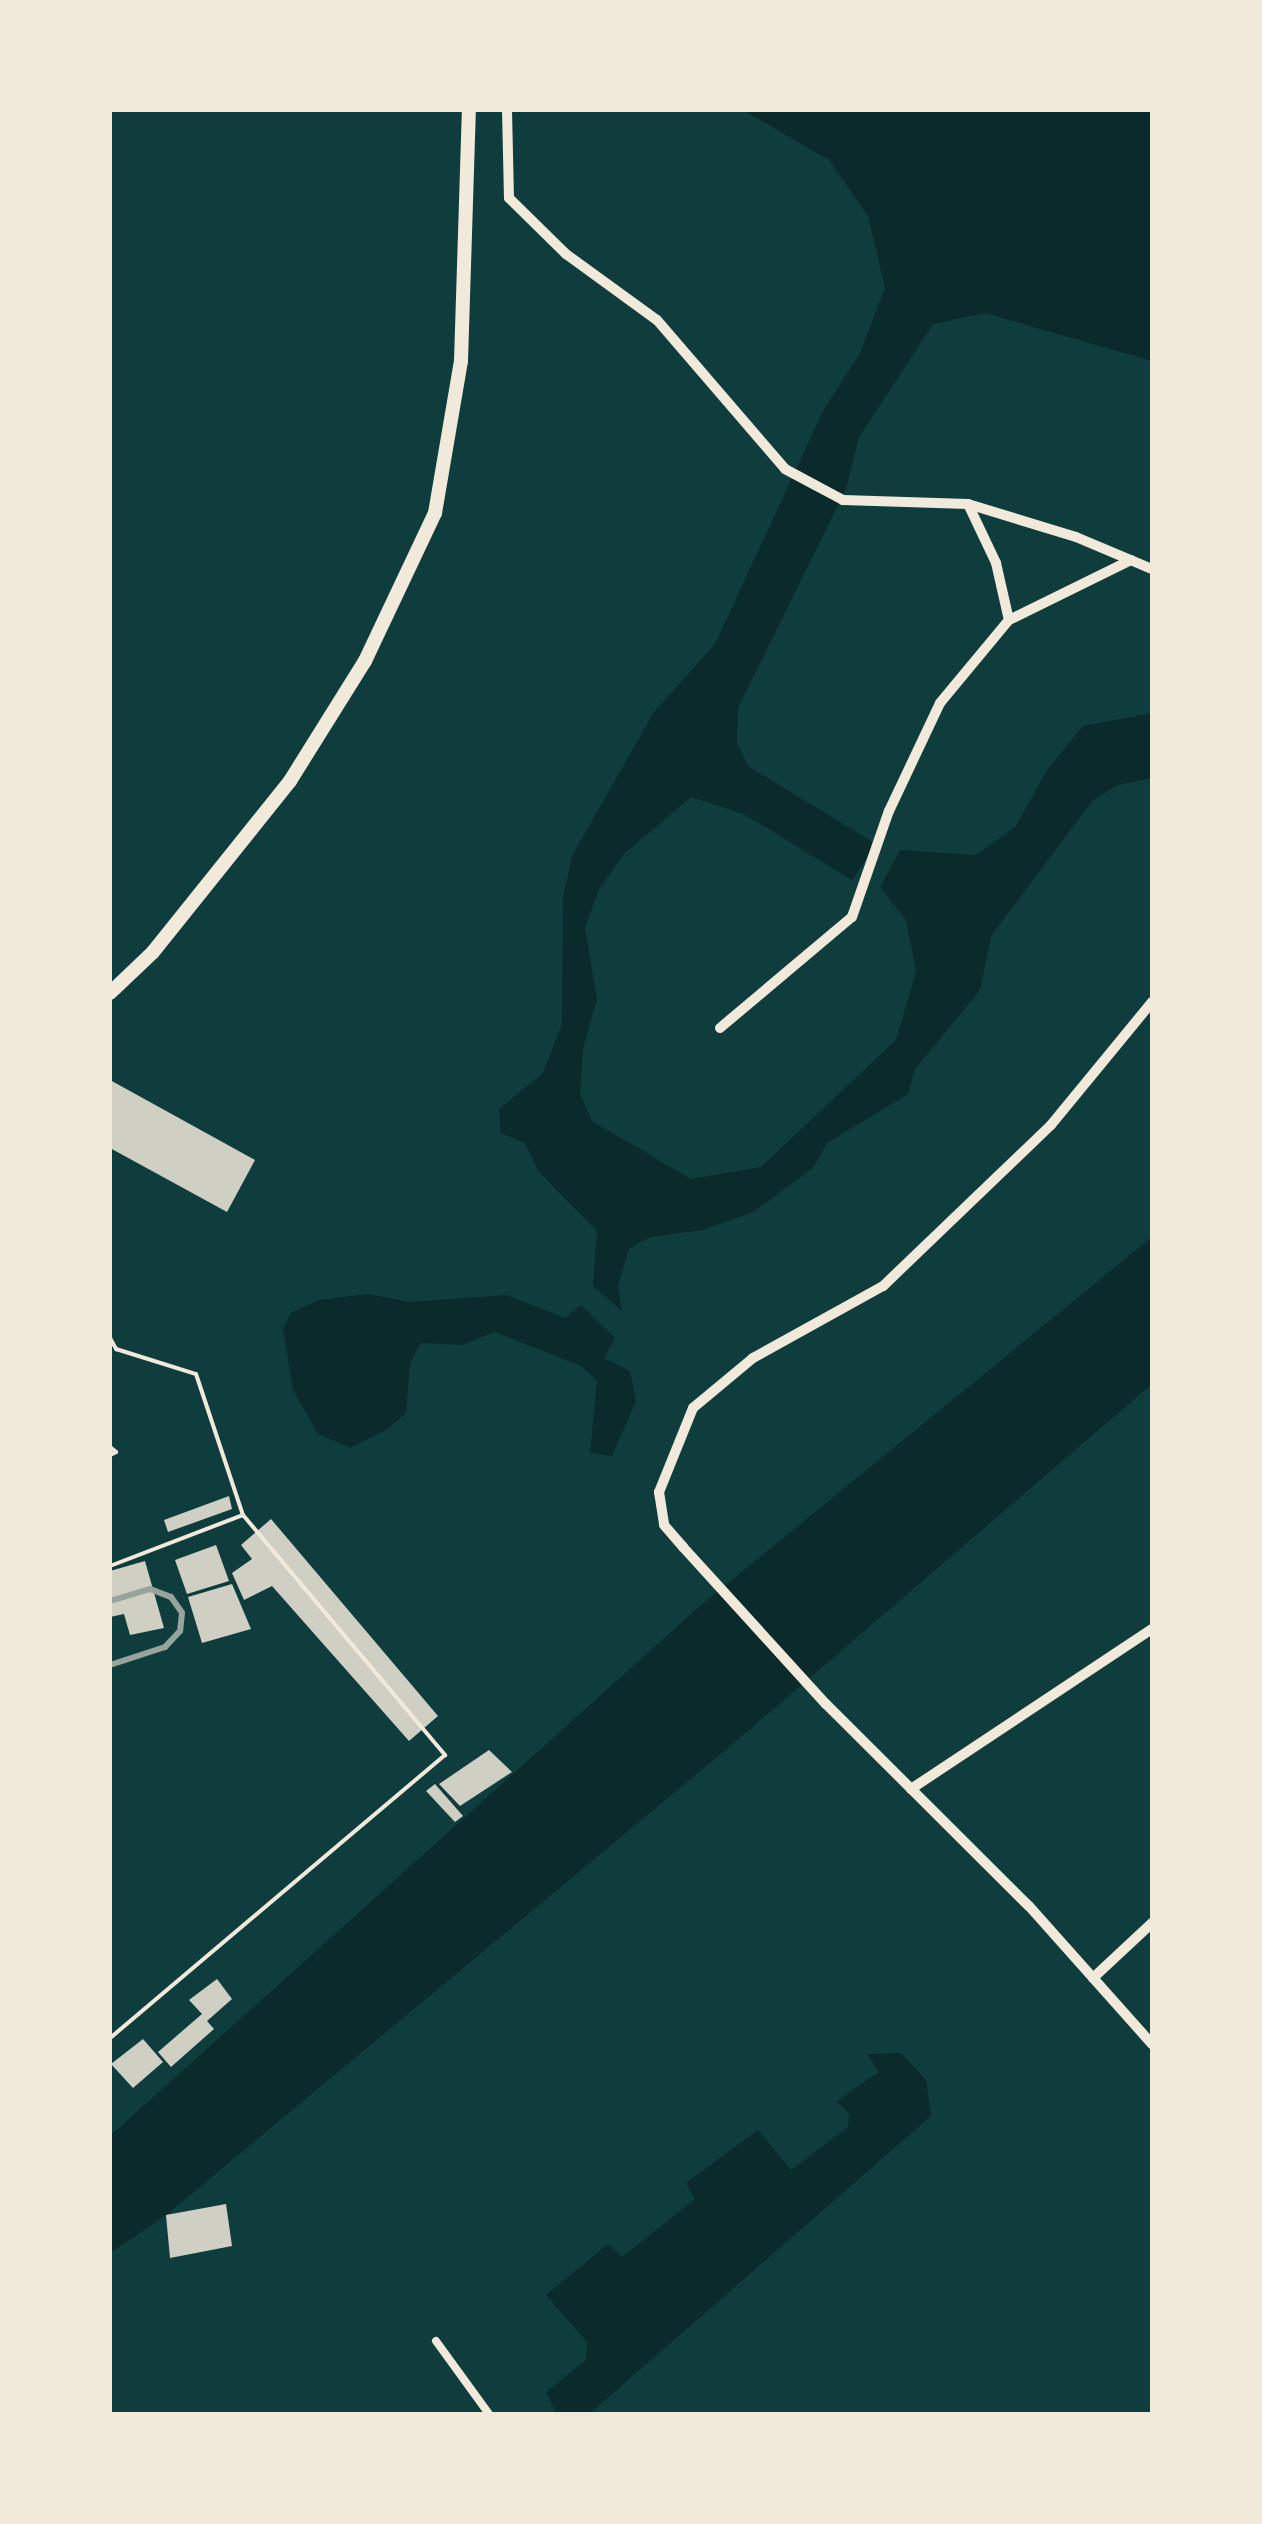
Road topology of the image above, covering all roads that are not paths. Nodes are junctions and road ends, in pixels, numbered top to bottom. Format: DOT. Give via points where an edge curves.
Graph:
graph roads {
  1 [pos="469,110"];
  2 [pos="508,110"];
  3 [pos="968,504"];
  4 [pos="1131,560"];
  5 [pos="1152,569"];
  6 [pos="1009,620"];
  7 [pos="110,993"];
  8 [pos="1152,1002"];
  9 [pos="720,1028"];
  10 [pos="1152,1628"];
  11 [pos="911,1789"];
  12 [pos="1152,1923"];
  13 [pos="1093,1978"];
  14 [pos="1152,2044"];
  15 [pos="436,2341"];
  16 [pos="489,2414"];
  1 -- 7 [label="main road" via="460,361 435,513 365,661 290,781 153,952"];
  2 -- 3 [label="street" via="509,198 566,254 657,320 785,469 843,500"];
  3 -- 4 [label="street"];
  3 -- 6 [label="street" via="996,563"];
  4 -- 5 [label="street"];
  4 -- 6 [label="street"];
  6 -- 9 [label="street" via="940,703 889,812 852,917"];
  8 -- 11 [label="street" via="1051,1125 883,1286 753,1358 693,1408 659,1492 664,1525"];
  10 -- 11 [label="street"];
  11 -- 13 [label="street"];
  12 -- 13 [label="street"];
  13 -- 14 [label="street"];
  15 -- 16 [label="street"];
}
